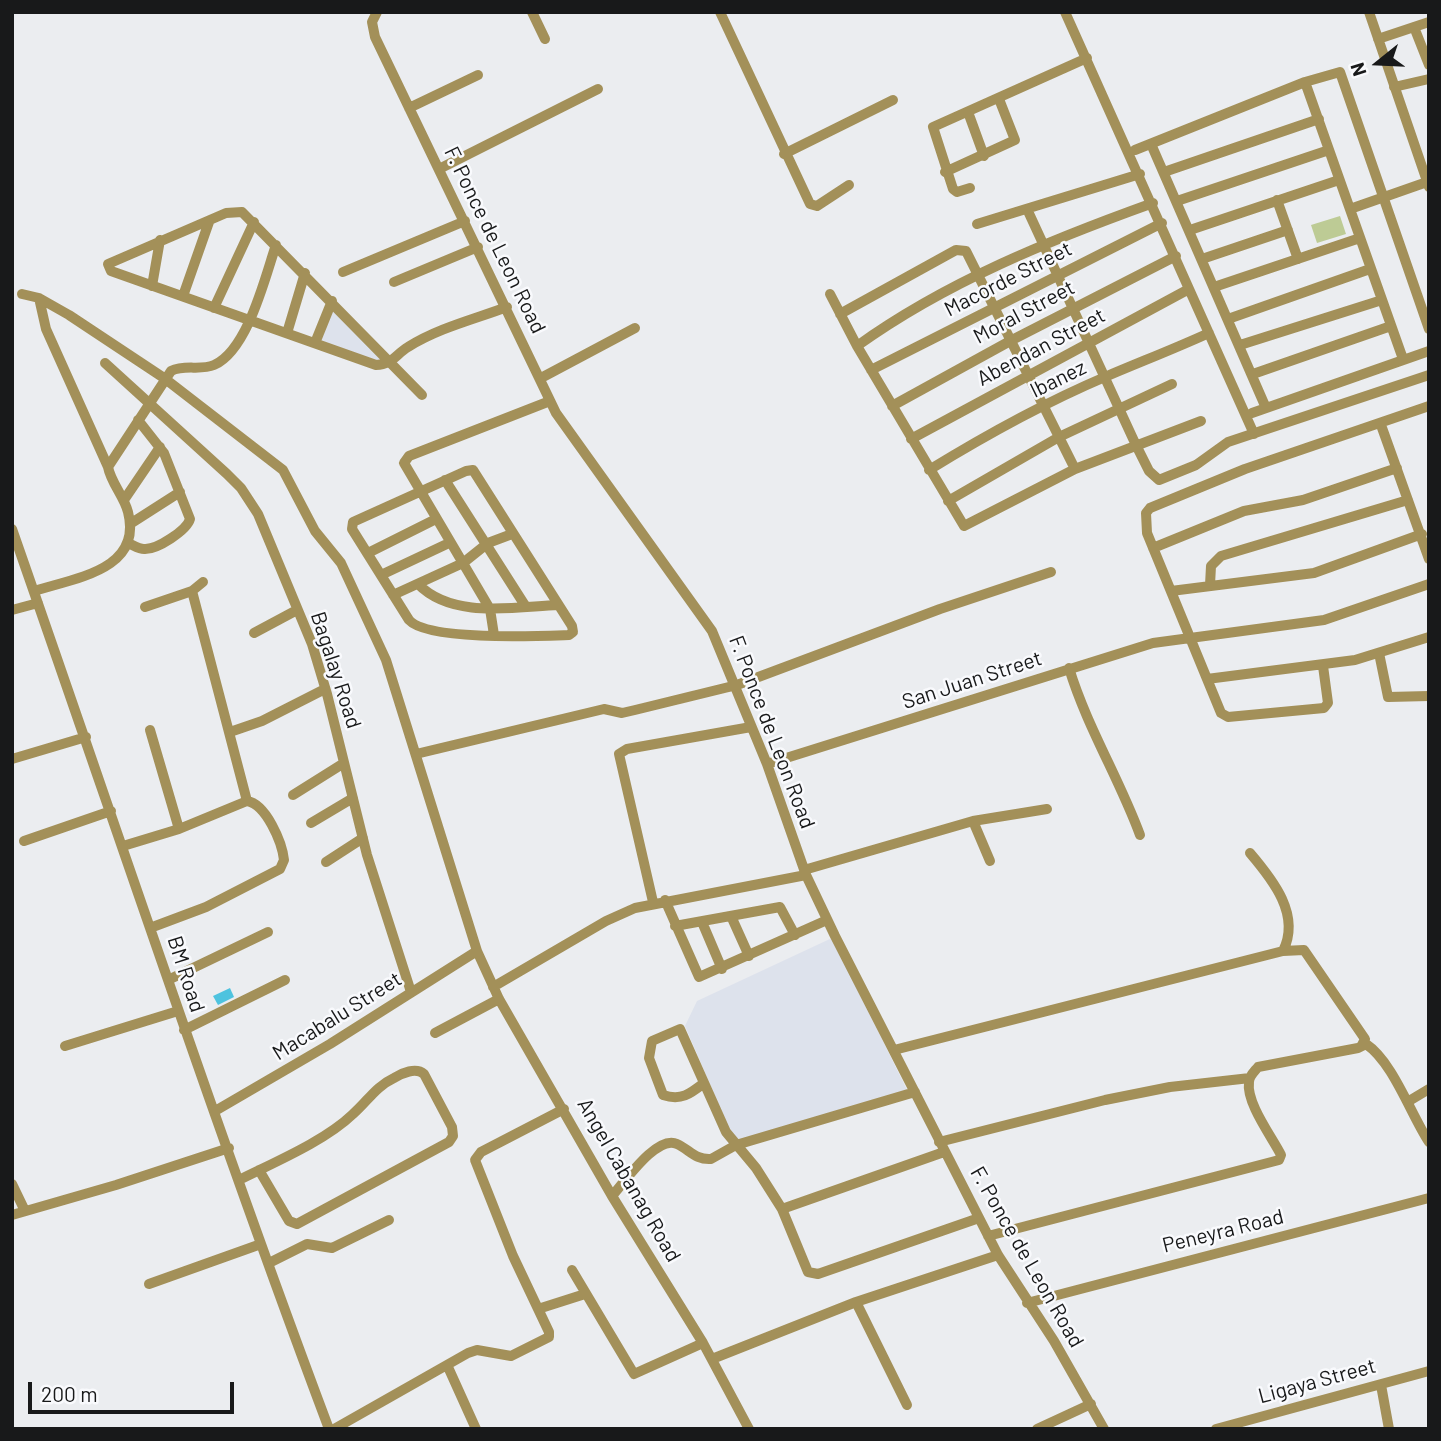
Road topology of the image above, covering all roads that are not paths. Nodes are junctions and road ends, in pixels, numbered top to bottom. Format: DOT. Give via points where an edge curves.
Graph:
graph roads {
  1 [pos="362,12"];
  2 [pos="532,12"];
  3 [pos="720,12"];
  4 [pos="1065,12"];
  5 [pos="1369,12"];
  6 [pos="373,21"];
  7 [pos="1429,22"];
  8 [pos="1414,27"];
  9 [pos="545,39"];
  10 [pos="1378,39"];
  11 [pos="1425,45"];
  12 [pos="1087,58"];
  13 [pos="1429,65"];
  14 [pos="478,75"];
  15 [pos="1429,79"];
  16 [pos="1305,82"];
  17 [pos="1394,87"];
  18 [pos="598,89"];
  19 [pos="999,99"];
  20 [pos="893,100"];
  21 [pos="409,108"];
  22 [pos="968,112"];
  23 [pos="1319,119"];
  24 [pos="1152,144"];
  25 [pos="1135,150"];
  26 [pos="1329,150"];
  27 [pos="784,154"];
  28 [pos="984,156"];
  29 [pos="439,169"];
  30 [pos="945,172"];
  31 [pos="1164,172"];
  32 [pos="1139,174"];
  33 [pos="1339,180"];
  34 [pos="849,185"];
  35 [pos="1428,185"];
  36 [pos="970,188"];
  37 [pos="1385,197"];
  38 [pos="1277,200"];
  39 [pos="1177,201"];
  40 [pos="1153,203"];
  41 [pos="1027,209"];
  42 [pos="1350,209"];
  43 [pos="465,221"];
  44 [pos="209,222"];
  45 [pos="254,222"];
  46 [pos="1162,223"];
  47 [pos="977,224"];
  48 [pos="1190,230"];
  49 [pos="1288,230"];
  50 [pos="1360,238"];
  51 [pos="160,240"];
  52 [pos="1042,244"];
  53 [pos="276,245"];
  54 [pos="478,247"];
  55 [pos="1176,256"];
  56 [pos="1202,259"];
  57 [pos="1298,259"];
  58 [pos="1370,269"];
  59 [pos="343,272"];
  60 [pos="305,273"];
  61 [pos="979,276"];
  62 [pos="1056,276"];
  63 [pos="394,282"];
  64 [pos="152,286"];
  65 [pos="1214,288"];
  66 [pos="1189,289"];
  67 [pos="22,294"];
  68 [pos="830,294"];
  69 [pos="183,296"];
  70 [pos="39,298"];
  71 [pos="1382,300"];
  72 [pos="332,301"];
  73 [pos="507,307"];
  74 [pos="995,307"];
  75 [pos="214,308"];
  76 [pos="1072,309"];
  77 [pos="840,314"];
  78 [pos="1228,319"];
  79 [pos="250,321"];
  80 [pos="1391,326"];
  81 [pos="635,328"];
  82 [pos="1429,329"];
  83 [pos="1209,332"];
  84 [pos="287,333"];
  85 [pos="1012,340"];
  86 [pos="1089,342"];
  87 [pos="315,343"];
  88 [pos="1240,345"];
  89 [pos="857,346"];
  90 [pos="1429,351"];
  91 [pos="1403,359"];
  92 [pos="105,363"];
  93 [pos="390,363"];
  94 [pos="871,370"];
  95 [pos="1253,374"];
  96 [pos="1028,375"];
  97 [pos="1429,375"];
  98 [pos="1106,377"];
  99 [pos="164,378"];
  100 [pos="541,378"];
  101 [pos="1172,384"];
  102 [pos="422,395"];
  103 [pos="149,400"];
  104 [pos="550,401"];
  105 [pos="892,406"];
  106 [pos="1429,406"];
  107 [pos="1044,407"];
  108 [pos="1266,408"];
  109 [pos="1121,409"];
  110 [pos="1252,413"];
  111 [pos="138,420"];
  112 [pos="1201,421"];
  113 [pos="1381,425"];
  114 [pos="1254,434"];
  115 [pos="1059,437"];
  116 [pos="911,439"];
  117 [pos="1135,443"];
  118 [pos="160,447"];
  119 [pos="108,467"];
  120 [pos="1397,468"];
  121 [pos="1075,469"];
  122 [pos="929,470"];
  123 [pos="445,480"];
  124 [pos="419,491"];
  125 [pos="180,492"];
  126 [pos="124,500"];
  127 [pos="1408,500"];
  128 [pos="948,501"];
  129 [pos="436,519"];
  130 [pos="130,524"];
  131 [pos="12,529"];
  132 [pos="512,534"];
  133 [pos="1422,534"];
  134 [pos="128,543"];
  135 [pos="449,543"];
  136 [pos="488,543"];
  137 [pos="1153,548"];
  138 [pos="368,553"];
  139 [pos="1429,559"];
  140 [pos="463,563"];
  141 [pos="1051,572"];
  142 [pos="381,575"];
  143 [pos="203,582"];
  144 [pos="418,584"];
  145 [pos="1429,584"];
  146 [pos="1210,586"];
  147 [pos="34,591"];
  148 [pos="192,591"];
  149 [pos="1171,591"];
  150 [pos="393,595"];
  151 [pos="38,603"];
  152 [pos="558,605"];
  153 [pos="145,607"];
  154 [pos="526,607"];
  155 [pos="490,609"];
  156 [pos="12,610"];
  157 [pos="297,611"];
  158 [pos="254,633"];
  159 [pos="494,635"];
  160 [pos="1191,636"];
  161 [pos="1429,637"];
  162 [pos="1379,653"];
  163 [pos="1323,666"];
  164 [pos="1069,668"];
  165 [pos="1207,679"];
  166 [pos="737,685"];
  167 [pos="325,689"];
  168 [pos="1429,696"];
  169 [pos="751,727"];
  170 [pos="150,730"];
  171 [pos="230,732"];
  172 [pos="86,737"];
  173 [pos="416,754"];
  174 [pos="12,759"];
  175 [pos="344,763"];
  176 [pos="767,764"];
  177 [pos="293,796"];
  178 [pos="353,798"];
  179 [pos="247,801"];
  180 [pos="1046,809"];
  181 [pos="111,811"];
  182 [pos="974,821"];
  183 [pos="311,823"];
  184 [pos="179,829"];
  185 [pos="1140,835"];
  186 [pos="363,838"];
  187 [pos="24,841"];
  188 [pos="123,846"];
  189 [pos="1251,853"];
  190 [pos="990,861"];
  191 [pos="326,862"];
  192 [pos="805,873"];
  193 [pos="659,901"];
  194 [pos="731,916"];
  195 [pos="827,920"];
  196 [pos="702,922"];
  197 [pos="675,926"];
  198 [pos="150,929"];
  199 [pos="268,932"];
  200 [pos="795,935"];
  201 [pos="477,951"];
  202 [pos="1283,951"];
  203 [pos="749,956"];
  204 [pos="722,969"];
  205 [pos="168,980"];
  206 [pos="285,980"];
  207 [pos="493,986"];
  208 [pos="411,992"];
  209 [pos="499,999"];
  210 [pos="178,1010"];
  211 [pos="184,1030"];
  212 [pos="435,1033"];
  213 [pos="1362,1045"];
  214 [pos="65,1046"];
  215 [pos="894,1049"];
  216 [pos="1250,1078"];
  217 [pos="704,1083"];
  218 [pos="1429,1089"];
  219 [pos="915,1092"];
  220 [pos="1409,1101"];
  221 [pos="564,1109"];
  222 [pos="215,1111"];
  223 [pos="1429,1142"];
  224 [pos="736,1144"];
  225 [pos="942,1147"];
  226 [pos="229,1148"];
  227 [pos="259,1170"];
  228 [pos="240,1180"];
  229 [pos="12,1184"];
  230 [pos="612,1196"];
  231 [pos="1429,1198"];
  232 [pos="782,1209"];
  233 [pos="26,1211"];
  234 [pos="12,1214"];
  235 [pos="979,1218"];
  236 [pos="389,1220"];
  237 [pos="988,1236"];
  238 [pos="261,1244"];
  239 [pos="998,1255"];
  240 [pos="269,1263"];
  241 [pos="572,1270"];
  242 [pos="149,1284"];
  243 [pos="585,1294"];
  244 [pos="856,1302"];
  245 [pos="1027,1303"];
  246 [pos="538,1309"];
  247 [pos="703,1343"];
  248 [pos="712,1359"];
  249 [pos="448,1367"];
  250 [pos="1429,1371"];
  251 [pos="1381,1385"];
  252 [pos="1091,1404"];
  253 [pos="907,1405"];
  254 [pos="332,1429"];
  255 [pos="476,1429"];
  256 [pos="749,1429"];
  257 [pos="1037,1429"];
  258 [pos="1104,1429"];
  259 [pos="1216,1429"];
  260 [pos="1389,1429"];
  1 -- 6 [label="street, F. Ponce de Leon Road"];
  2 -- 9 [label="street"];
  3 -- 27 [label="street"];
  4 -- 12 [label="street"];
  5 -- 10 [label="street"];
  6 -- 21 [label="street, F. Ponce de Leon Road"];
  7 -- 8 [label="street"];
  8 -- 10 [label="street"];
  8 -- 11 [label="street"];
  10 -- 17 [label="street"];
  11 -- 13 [label="street"];
  12 -- 19 [label="street"];
  12 -- 32 [label="street"];
  14 -- 21 [label="street"];
  15 -- 17 [label="street"];
  16 -- 23 [label="street"];
  16 -- 24 [label="street"];
  16 -- 37 [label="street" via="1343,74"];
  17 -- 35 [label="street"];
  18 -- 29 [label="street"];
  19 -- 22 [label="street"];
  19 -- 28 [label="street" via="1015,140"];
  20 -- 27 [label="street"];
  21 -- 29 [label="street, F. Ponce de Leon Road"];
  22 -- 28 [label="street"];
  22 -- 30 [label="street" via="933,127"];
  23 -- 26 [label="street"];
  23 -- 31 [label="street"];
  24 -- 25 [label="street"];
  24 -- 31 [label="street"];
  26 -- 33 [label="street"];
  26 -- 39 [label="street"];
  27 -- 34 [label="street" via="812,205"];
  28 -- 30 [label="street"];
  29 -- 43 [label="street, F. Ponce de Leon Road"];
  30 -- 36 [label="street" via="955,191"];
  31 -- 39 [label="street"];
  32 -- 40 [label="street"];
  32 -- 41 [label="street"];
  33 -- 38 [label="street"];
  33 -- 42 [label="street"];
  35 -- 37 [label="street"];
  37 -- 42 [label="street"];
  37 -- 82 [label="street"];
  38 -- 48 [label="street"];
  38 -- 49 [label="street"];
  39 -- 48 [label="street"];
  40 -- 46 [label="street"];
  40 -- 52 [label="street"];
  41 -- 47 [label="street"];
  41 -- 52 [label="street"];
  42 -- 50 [label="street"];
  43 -- 54 [label="street, F. Ponce de Leon Road"];
  43 -- 59 [label="street"];
  44 -- 45 [label="street" via="238,211"];
  44 -- 51 [label="street"];
  44 -- 69 [label="street"];
  45 -- 53 [label="street"];
  45 -- 75 [label="street"];
  46 -- 55 [label="street"];
  46 -- 62 [label="street, Macorde Street"];
  48 -- 56 [label="street"];
  49 -- 56 [label="street"];
  49 -- 57 [label="street"];
  50 -- 57 [label="street"];
  50 -- 58 [label="street"];
  51 -- 64 [label="street"];
  51 -- 64 [label="street" via="108,264 111,271"];
  52 -- 61 [label="street"];
  52 -- 62 [label="street"];
  53 -- 60 [label="street"];
  53 -- 79 [label="street"];
  54 -- 63 [label="street"];
  54 -- 73 [label="street, F. Ponce de Leon Road"];
  55 -- 66 [label="street"];
  55 -- 76 [label="street, Moral Street"];
  56 -- 65 [label="street"];
  57 -- 65 [label="street"];
  58 -- 71 [label="street"];
  58 -- 78 [label="street"];
  60 -- 72 [label="street"];
  60 -- 84 [label="street"];
  61 -- 74 [label="street"];
  61 -- 77 [label="street" via="966,251 959,249"];
  61 -- 89 [label="street"];
  62 -- 74 [label="street, Macorde Street"];
  62 -- 76 [label="street"];
  64 -- 69 [label="street"];
  65 -- 78 [label="street"];
  66 -- 83 [label="street"];
  66 -- 86 [label="street, Abendan Street"];
  67 -- 70 [label="street, Angel Cabanag Road"];
  68 -- 77 [label="street"];
  69 -- 75 [label="street"];
  70 -- 99 [label="street, Angel Cabanag Road"];
  70 -- 119 [label="street" via="46,330"];
  71 -- 80 [label="street"];
  71 -- 88 [label="street"];
  72 -- 87 [label="street"];
  72 -- 93 [label="street"];
  73 -- 93 [label="street" via="408,346"];
  73 -- 100 [label="street, F. Ponce de Leon Road"];
  74 -- 85 [label="street"];
  74 -- 94 [label="street, Macorde Street"];
  75 -- 79 [label="street"];
  76 -- 85 [label="street, Moral Street"];
  76 -- 86 [label="street"];
  77 -- 89 [label="street"];
  78 -- 88 [label="street"];
  79 -- 84 [label="street"];
  79 -- 99 [label="street" via="216,364 175,368"];
  80 -- 91 [label="street"];
  80 -- 95 [label="street"];
  81 -- 100 [label="street"];
  83 -- 98 [label="street, Ibanez"];
  83 -- 114 [label="street"];
  84 -- 87 [label="street"];
  85 -- 96 [label="street"];
  85 -- 105 [label="street, Moral Street"];
  86 -- 96 [label="street, Abendan Street"];
  86 -- 98 [label="street"];
  87 -- 93 [label="street" via="373,365"];
  88 -- 95 [label="street"];
  89 -- 94 [label="street"];
  90 -- 91 [label="street"];
  91 -- 108 [label="street"];
  92 -- 103 [label="street, Bagalay Road"];
  93 -- 102 [label="street"];
  94 -- 105 [label="street"];
  95 -- 108 [label="street"];
  96 -- 107 [label="street"];
  96 -- 116 [label="street, Abendan Street"];
  97 -- 114 [label="street"];
  98 -- 107 [label="street, Ibanez"];
  98 -- 109 [label="street"];
  99 -- 103 [label="street"];
  99 -- 173 [label="street, Angel Cabanag Road" via="283,470 315,531 341,563 372,629"];
  100 -- 104 [label="street, F. Ponce de Leon Road"];
  101 -- 109 [label="street"];
  103 -- 111 [label="street"];
  103 -- 157 [label="street, Bagalay Road" via="251,500"];
  104 -- 124 [label="street" via="409,456 404,463"];
  104 -- 166 [label="street, F. Ponce de Leon Road" via="706,619"];
  105 -- 116 [label="street"];
  106 -- 113 [label="street"];
  107 -- 115 [label="street"];
  107 -- 122 [label="street, Ibanez" via="989,433"];
  108 -- 110 [label="street"];
  109 -- 115 [label="street"];
  109 -- 117 [label="street"];
  111 -- 118 [label="street"];
  111 -- 119 [label="street"];
  112 -- 117 [label="street"];
  113 -- 120 [label="street"];
  113 -- 137 [label="street" via="1245,469 1150,508 1144,522"];
  114 -- 117 [label="street" via="1227,442 1196,465 1164,480 1149,471"];
  115 -- 121 [label="street"];
  115 -- 128 [label="street"];
  116 -- 122 [label="street"];
  117 -- 121 [label="street"];
  118 -- 125 [label="street"];
  118 -- 126 [label="street"];
  119 -- 126 [label="street"];
  120 -- 127 [label="street"];
  120 -- 137 [label="street" via="1303,500 1244,511"];
  121 -- 128 [label="street" via="967,526 961,524"];
  122 -- 128 [label="street"];
  123 -- 124 [label="street"];
  123 -- 132 [label="street" via="473,470"];
  123 -- 136 [label="street"];
  124 -- 129 [label="street"];
  124 -- 138 [label="street" via="352,524"];
  125 -- 130 [label="street"];
  125 -- 134 [label="street" via="190,519 187,527 150,548"];
  126 -- 130 [label="street"];
  127 -- 133 [label="street"];
  127 -- 146 [label="street" via="1221,556 1211,566"];
  129 -- 135 [label="street"];
  129 -- 138 [label="street"];
  130 -- 134 [label="street"];
  131 -- 147 [label="street, BM Road"];
  132 -- 136 [label="street"];
  132 -- 152 [label="street"];
  133 -- 139 [label="street"];
  133 -- 146 [label="street" via="1314,573"];
  134 -- 147 [label="street" via="105,567"];
  135 -- 140 [label="street"];
  135 -- 142 [label="street"];
  136 -- 140 [label="street"];
  136 -- 154 [label="street"];
  137 -- 149 [label="street"];
  138 -- 142 [label="street"];
  140 -- 144 [label="street"];
  140 -- 155 [label="street"];
  141 -- 166 [label="street"];
  142 -- 150 [label="street"];
  143 -- 148 [label="street"];
  144 -- 150 [label="street"];
  144 -- 155 [label="street" via="439,600"];
  145 -- 160 [label="street, San Juan Street" via="1324,620"];
  146 -- 149 [label="street"];
  147 -- 151 [label="street, BM Road"];
  148 -- 153 [label="street"];
  148 -- 171 [label="street"];
  149 -- 160 [label="street"];
  150 -- 159 [label="street" via="420,628"];
  151 -- 156 [label="street"];
  151 -- 172 [label="street, BM Road"];
  152 -- 154 [label="street"];
  152 -- 159 [label="street" via="573,629 569,635"];
  154 -- 155 [label="street"];
  155 -- 159 [label="street"];
  157 -- 158 [label="street"];
  157 -- 167 [label="street, Bagalay Road"];
  160 -- 164 [label="street, San Juan Street"];
  160 -- 165 [label="street"];
  161 -- 162 [label="street"];
  162 -- 163 [label="street"];
  162 -- 168 [label="street" via="1388,697"];
  163 -- 165 [label="street"];
  163 -- 165 [label="street" via="1328,703 1324,708 1228,717 1221,713"];
  164 -- 176 [label="street, San Juan Street"];
  164 -- 185 [label="street" via="1088,724"];
  166 -- 169 [label="street, F. Ponce de Leon Road"];
  166 -- 173 [label="street" via="622,713 604,709"];
  167 -- 171 [label="street"];
  167 -- 175 [label="street, Bagalay Road"];
  169 -- 176 [label="street, F. Ponce de Leon Road"];
  169 -- 193 [label="street" via="619,754"];
  170 -- 184 [label="street"];
  171 -- 179 [label="street"];
  172 -- 174 [label="street"];
  172 -- 181 [label="street, BM Road"];
  173 -- 201 [label="street, Angel Cabanag Road"];
  175 -- 177 [label="street"];
  175 -- 178 [label="street, Bagalay Road"];
  176 -- 192 [label="street, F. Ponce de Leon Road"];
  178 -- 183 [label="street"];
  178 -- 186 [label="street, Bagalay Road"];
  179 -- 184 [label="street"];
  179 -- 198 [label="street" via="264,812 284,855 283,865 206,907"];
  180 -- 182 [label="street"];
  181 -- 187 [label="street"];
  181 -- 188 [label="street, BM Road"];
  182 -- 190 [label="street"];
  182 -- 192 [label="street"];
  184 -- 188 [label="street"];
  186 -- 191 [label="street"];
  186 -- 208 [label="street, Bagalay Road"];
  188 -- 198 [label="street, BM Road"];
  189 -- 202 [label="street" via="1275,883 1287,910 1290,937"];
  192 -- 193 [label="street"];
  192 -- 195 [label="street, F. Ponce de Leon Road"];
  193 -- 197 [label="street"];
  193 -- 207 [label="street" via="606,921"];
  194 -- 196 [label="street"];
  194 -- 200 [label="street" via="780,907"];
  194 -- 203 [label="street"];
  195 -- 200 [label="street"];
  195 -- 215 [label="street, F. Ponce de Leon Road"];
  196 -- 197 [label="street"];
  196 -- 204 [label="street"];
  197 -- 204 [label="street" via="697,976"];
  198 -- 205 [label="street, BM Road"];
  199 -- 205 [label="street"];
  200 -- 203 [label="street"];
  201 -- 207 [label="street, Angel Cabanag Road"];
  201 -- 208 [label="street, Macabalu Street"];
  202 -- 213 [label="street" via="1304,950 1365,1040"];
  202 -- 215 [label="street"];
  203 -- 204 [label="street"];
  205 -- 210 [label="street, BM Road"];
  206 -- 211 [label="street"];
  207 -- 209 [label="street, Angel Cabanag Road"];
  208 -- 222 [label="street, Macabalu Street"];
  209 -- 212 [label="street"];
  209 -- 221 [label="street, Angel Cabanag Road"];
  210 -- 211 [label="street, BM Road"];
  210 -- 214 [label="street"];
  211 -- 222 [label="street, BM Road"];
  213 -- 216 [label="street" via="1258,1067"];
  213 -- 220 [label="street" via="1372,1048"];
  215 -- 219 [label="street, F. Ponce de Leon Road"];
  216 -- 225 [label="street" via="1105,1100"];
  216 -- 237 [label="street" via="1250,1090 1281,1155 1279,1160"];
  217 -- 217 [label="street" via="689,1095 675,1099 663,1095 649,1058 652,1041 680,1029"];
  217 -- 224 [label="street"];
  218 -- 220 [label="street"];
  219 -- 224 [label="street"];
  219 -- 225 [label="street, F. Ponce de Leon Road"];
  220 -- 223 [label="street"];
  221 -- 230 [label="street, Angel Cabanag Road"];
  221 -- 246 [label="street" via="475,1160"];
  222 -- 226 [label="street, BM Road"];
  224 -- 230 [label="street" via="704,1159 678,1144 665,1143 655,1148"];
  224 -- 232 [label="street"];
  225 -- 232 [label="street"];
  225 -- 235 [label="street, F. Ponce de Leon Road"];
  226 -- 228 [label="street, BM Road"];
  226 -- 233 [label="street"];
  227 -- 227 [label="street" via="289,1221 297,1224 449,1142 452,1127 424,1074 414,1070 373,1090 353,1115"];
  227 -- 228 [label="street"];
  228 -- 238 [label="street, BM Road"];
  229 -- 233 [label="street"];
  230 -- 247 [label="street, Angel Cabanag Road"];
  231 -- 245 [label="street, Peneyra Road"];
  232 -- 235 [label="street" via="797,1250 812,1274"];
  233 -- 234 [label="street"];
  235 -- 237 [label="street, F. Ponce de Leon Road"];
  236 -- 240 [label="street" via="332,1248 307,1244"];
  237 -- 239 [label="street, F. Ponce de Leon Road"];
  238 -- 240 [label="street, BM Road"];
  238 -- 242 [label="street"];
  239 -- 244 [label="street"];
  239 -- 245 [label="street, F. Ponce de Leon Road"];
  240 -- 254 [label="street, BM Road"];
  241 -- 243 [label="street"];
  243 -- 246 [label="street"];
  243 -- 247 [label="street" via="634,1374"];
  244 -- 248 [label="street"];
  244 -- 253 [label="street"];
  245 -- 252 [label="street, F. Ponce de Leon Road"];
  246 -- 249 [label="street" via="549,1332 547,1338 511,1356 473,1351"];
  247 -- 248 [label="street, Angel Cabanag Road"];
  248 -- 256 [label="street, Angel Cabanag Road"];
  249 -- 254 [label="street"];
  249 -- 255 [label="street"];
  250 -- 251 [label="street, Ligaya Street"];
  251 -- 259 [label="street, Ligaya Street"];
  251 -- 260 [label="street"];
  252 -- 257 [label="street"];
  252 -- 258 [label="street, F. Ponce de Leon Road"];
}
